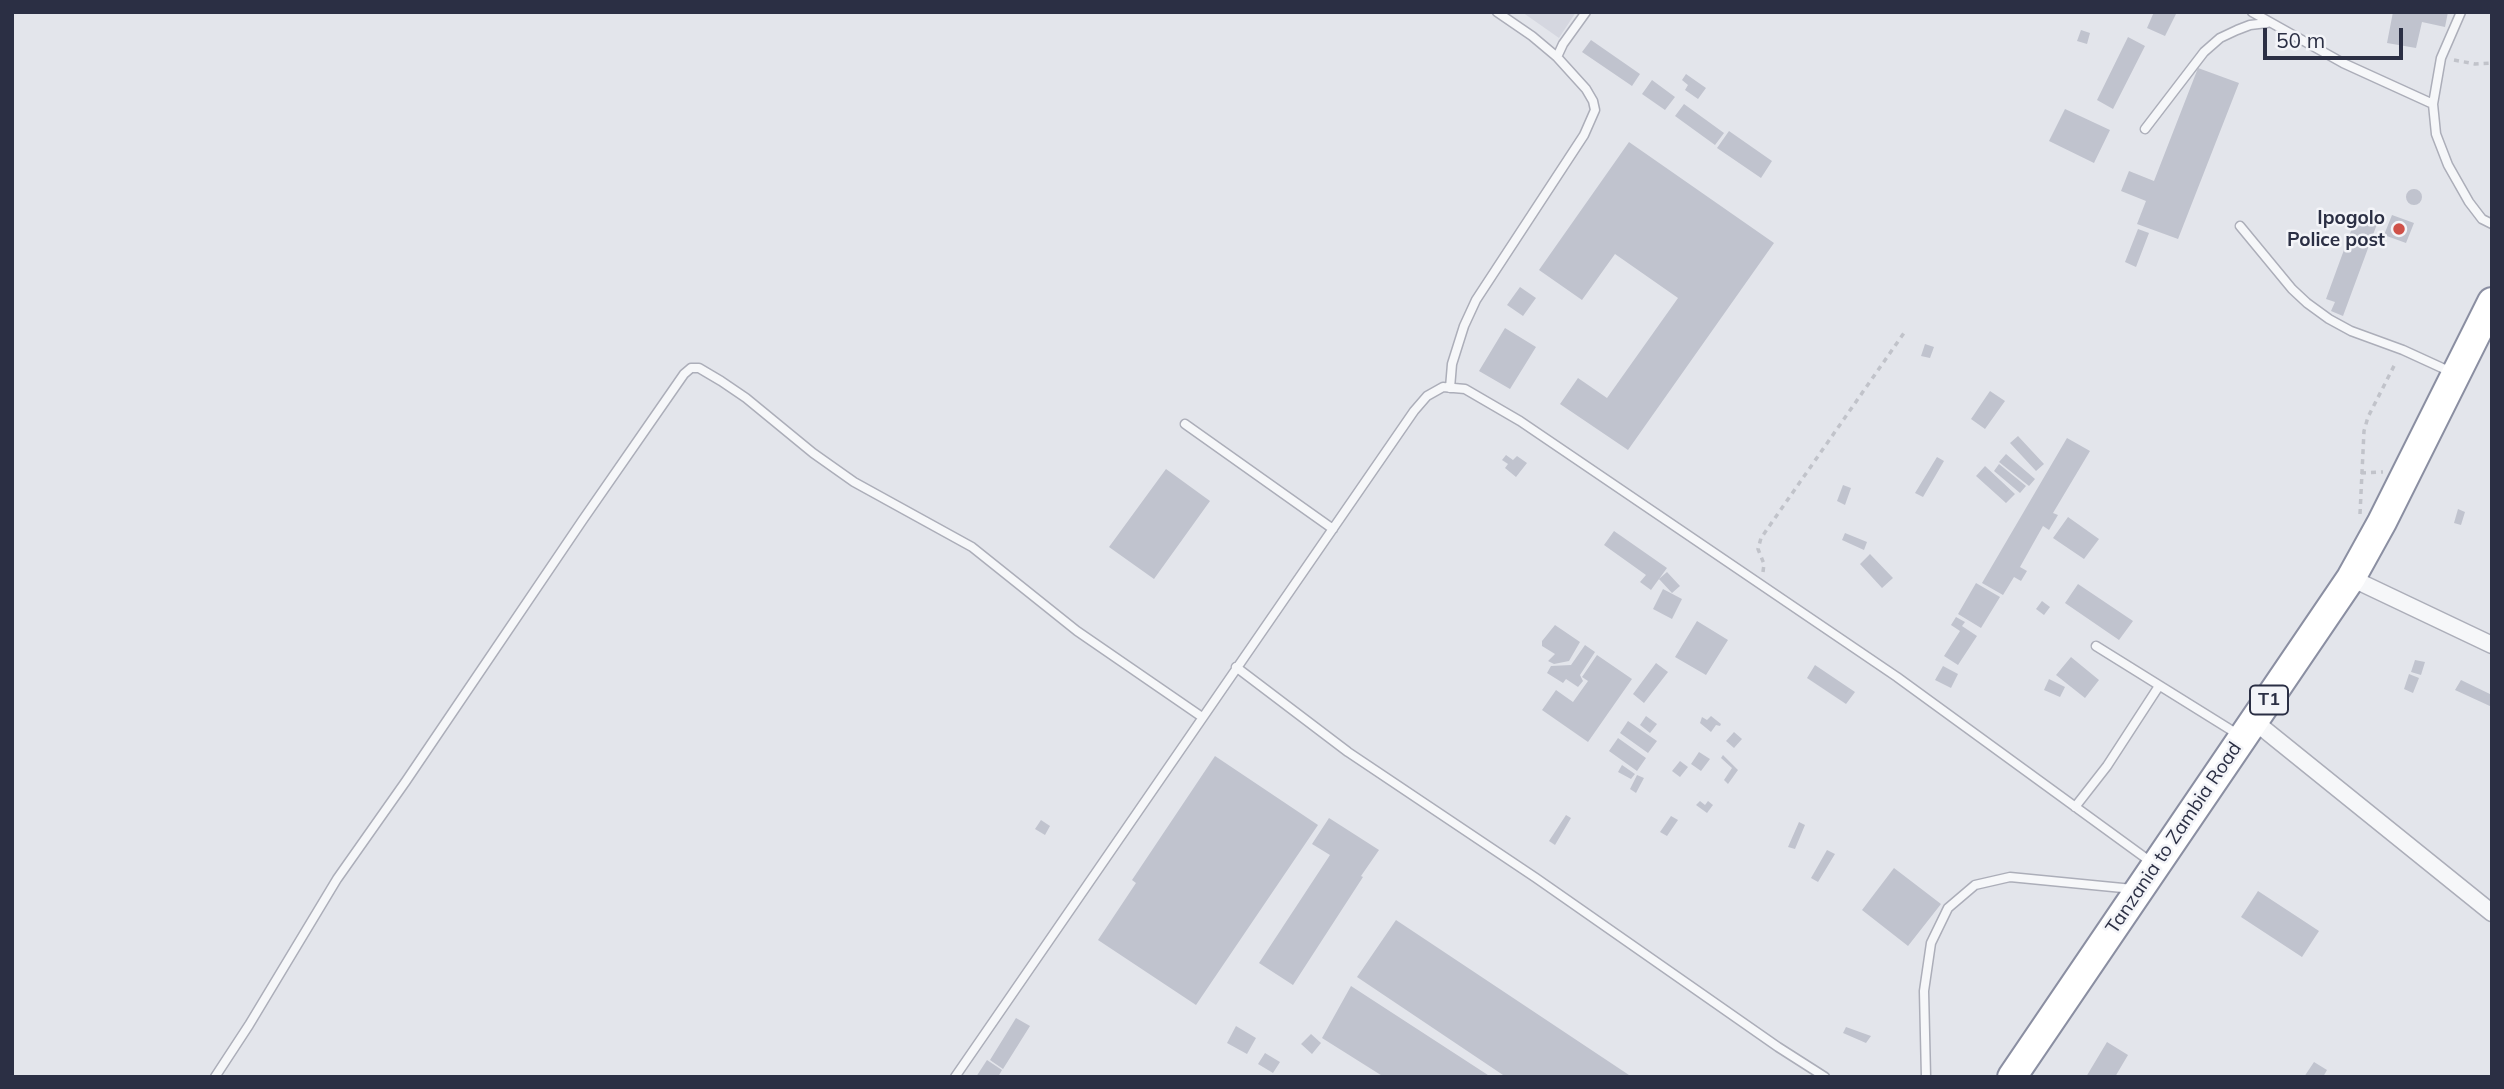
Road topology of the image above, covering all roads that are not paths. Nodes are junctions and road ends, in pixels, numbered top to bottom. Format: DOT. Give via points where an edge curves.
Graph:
graph roads {
  1 [pos="1497,12"];
  2 [pos="1586,12"];
  3 [pos="2252,12"];
  4 [pos="2461,12"];
  5 [pos="2269,23"];
  6 [pos="1557,57"];
  7 [pos="2433,104"];
  8 [pos="2145,130"];
  9 [pos="2492,224"];
  10 [pos="2240,226"];
  11 [pos="2492,302"];
  12 [pos="2456,374"];
  13 [pos="1450,387"];
  14 [pos="1185,424"];
  15 [pos="1333,529"];
  16 [pos="2351,578"];
  17 [pos="2492,645"];
  18 [pos="2096,646"];
  19 [pos="1236,667"];
  20 [pos="2159,686"];
  21 [pos="1202,717"];
  22 [pos="2248,729"];
  23 [pos="2074,807"];
  24 [pos="2156,866"];
  25 [pos="2139,890"];
  26 [pos="2492,913"];
  27 [pos="215,1077"];
  28 [pos="955,1077"];
  29 [pos="1825,1077"];
  30 [pos="1926,1077"];
  31 [pos="2012,1077"];
  1 -- 6 [label="lane"];
  2 -- 6 [label="lane"];
  3 -- 5 [label="lane"];
  4 -- 7 [label="lane" via="2442,56"];
  5 -- 7 [label="lane"];
  5 -- 8 [label="lane" via="2250,25 2220,38 2204,52"];
  6 -- 13 [label="lane" via="1593,101 1595,110 1590,125 1476,300 1452,365"];
  7 -- 9 [label="lane" via="2436,134 2448,165 2482,219"];
  10 -- 12 [label="lane" via="2307,303 2351,331"];
  11 -- 12 [label="highway, Tanzania to Zambia Road / T1"];
  12 -- 16 [label="highway, Tanzania to Zambia Road / T1"];
  13 -- 15 [label="lane" via="1435,390 1414,411"];
  13 -- 23 [label="lane" via="1465,389 1520,421 1897,677"];
  14 -- 15 [label="lane"];
  15 -- 19 [label="lane"];
  16 -- 17 [label="street"];
  16 -- 22 [label="highway, Tanzania to Zambia Road / T1"];
  18 -- 20 [label="lane"];
  19 -- 21 [label="lane"];
  19 -- 29 [label="lane" via="1348,752"];
  20 -- 22 [label="lane"];
  20 -- 23 [label="lane"];
  21 -- 27 [label="lane" via="1067,623 972,547 854,482 746,398 699,368 691,369 337,879"];
  21 -- 28 [label="lane"];
  22 -- 24 [label="highway, Tanzania to Zambia Road / T1"];
  22 -- 26 [label="street"];
  23 -- 24 [label="lane"];
  24 -- 25 [label="highway, Tanzania to Zambia Road / T1"];
  25 -- 30 [label="lane" via="2010,877 1975,885 1948,908 1931,943 1924,991"];
  25 -- 31 [label="highway, Tanzania to Zambia Road / T1"];
}
